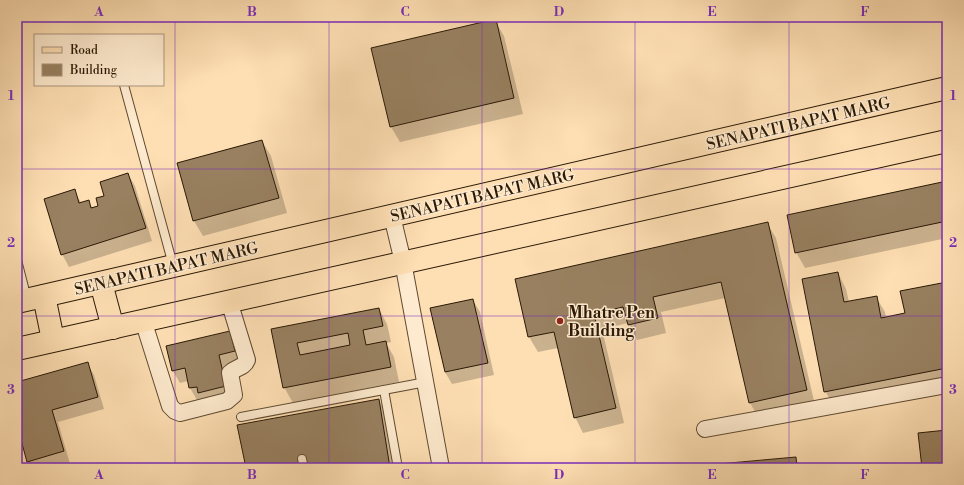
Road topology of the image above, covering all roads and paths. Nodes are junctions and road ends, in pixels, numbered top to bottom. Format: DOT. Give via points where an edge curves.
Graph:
graph roads {
  1 [pos="124,86"];
  2 [pos="947,88"];
  3 [pos="947,141"];
  4 [pos="392,216"];
  5 [pos="17,260"];
  6 [pos="403,262"];
  7 [pos="173,266"];
  8 [pos="101,283"];
  9 [pos="29,299"];
  10 [pos="229,301"];
  11 [pos="143,320"];
  12 [pos="113,328"];
  13 [pos="53,340"];
  14 [pos="17,349"];
  15 [pos="426,382"];
  16 [pos="947,385"];
  17 [pos="384,390"];
  18 [pos="241,417"];
  19 [pos="705,429"];
  20 [pos="302,459"];
  21 [pos="304,468"];
  22 [pos="398,468"];
  23 [pos="441,468"];
  1 -- 7 [label="lane"];
  2 -- 4 [label="main road, SENAPATI BAPAT MARG"];
  3 -- 6 [label="main road"];
  4 -- 6 [label="street"];
  4 -- 7 [label="main road, SENAPATI BAPAT MARG"];
  5 -- 9 [label="lane"];
  6 -- 10 [label="main road"];
  6 -- 15 [label="street"];
  7 -- 8 [label="main road, SENAPATI BAPAT MARG"];
  8 -- 9 [label="main road, SENAPATI BAPAT MARG"];
  8 -- 12 [label="main road"];
  9 -- 13 [label="main road"];
  10 -- 11 [label="main road"];
  10 -- 11 [label="street" via="248,360 246,364 230,373 234,395 228,401 180,413 170,406"];
  11 -- 12 [label="main road"];
  12 -- 13 [label="main road"];
  13 -- 14 [label="main road"];
  15 -- 17 [label="lane"];
  15 -- 23 [label="street"];
  16 -- 19 [label="street"];
  17 -- 18 [label="lane"];
  17 -- 22 [label="lane"];
  20 -- 21 [label="lane"];
}
